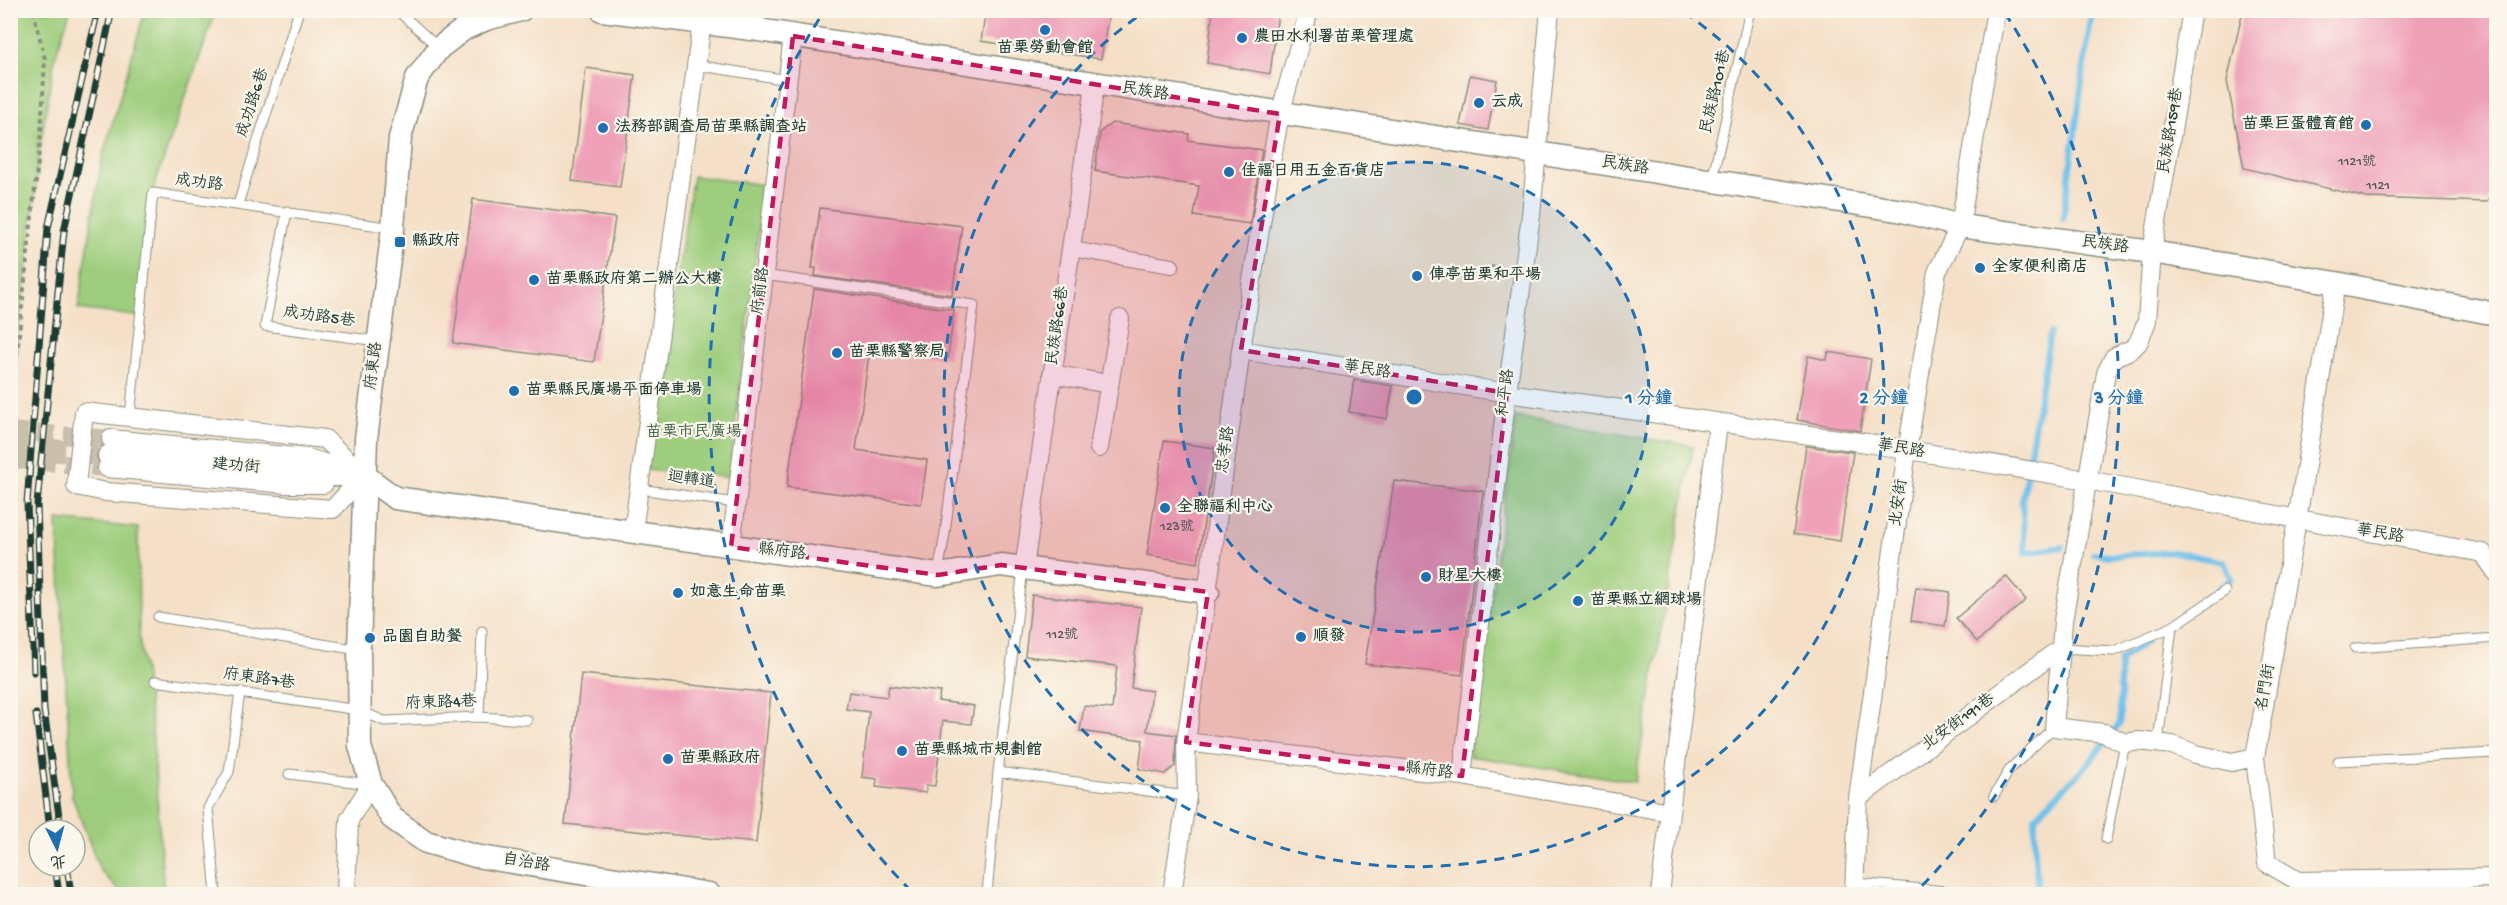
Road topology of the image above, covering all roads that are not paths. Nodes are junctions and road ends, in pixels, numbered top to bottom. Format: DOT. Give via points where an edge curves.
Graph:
graph roads {
  1 [pos="299,10"];
  2 [pos="397,10"];
  3 [pos="520,10"];
  4 [pos="602,10"];
  5 [pos="1309,10"];
  6 [pos="1750,10"];
  7 [pos="1996,10"];
  8 [pos="2192,10"];
  9 [pos="1548,12"];
  10 [pos="755,20"];
  11 [pos="702,22"];
  12 [pos="793,36"];
  13 [pos="439,48"];
  14 [pos="696,65"];
  15 [pos="788,80"];
  16 [pos="1095,85"];
  17 [pos="1280,114"];
  18 [pos="1537,153"];
  19 [pos="1712,180"];
  20 [pos="238,204"];
  21 [pos="287,211"];
  22 [pos="1960,226"];
  23 [pos="393,228"];
  24 [pos="1071,249"];
  25 [pos="2152,252"];
  26 [pos="1172,266"];
  27 [pos="764,275"];
  28 [pos="2336,283"];
  29 [pos="2496,314"];
  30 [pos="1120,319"];
  31 [pos="378,341"];
  32 [pos="1241,350"];
  33 [pos="1052,374"];
  34 [pos="1109,384"];
  35 [pos="1507,393"];
  36 [pos="129,417"];
  37 [pos="1718,424"];
  38 [pos="1099,448"];
  39 [pos="1908,451"];
  40 [pos="109,454"];
  41 [pos="364,475"];
  42 [pos="2087,480"];
  43 [pos="640,489"];
  44 [pos="736,503"];
  45 [pos="2297,520"];
  46 [pos="633,532"];
  47 [pos="731,547"];
  48 [pos="1024,568"];
  49 [pos="2496,572"];
  50 [pos="938,575"];
  51 [pos="2225,591"];
  52 [pos="1208,592"];
  53 [pos="158,617"];
  54 [pos="2172,627"];
  55 [pos="482,630"];
  56 [pos="2496,638"];
  57 [pos="2061,648"];
  58 [pos="2355,648"];
  59 [pos="358,650"];
  60 [pos="155,681"];
  61 [pos="240,692"];
  62 [pos="359,710"];
  63 [pos="479,717"];
  64 [pos="527,720"];
  65 [pos="2055,728"];
  66 [pos="2115,738"];
  67 [pos="1186,742"];
  68 [pos="2158,743"];
  69 [pos="2496,753"];
  70 [pos="2255,757"];
  71 [pos="2338,760"];
  72 [pos="998,772"];
  73 [pos="289,774"];
  74 [pos="1462,776"];
  75 [pos="371,784"];
  76 [pos="1187,796"];
  77 [pos="1994,796"];
  78 [pos="1858,798"];
  79 [pos="1670,812"];
  80 [pos="2106,839"];
  81 [pos="2496,878"];
  82 [pos="1855,889"];
  83 [pos="656,891"];
  84 [pos="216,894"];
  85 [pos="346,894"];
  86 [pos="708,894"];
  87 [pos="987,894"];
  88 [pos="1172,894"];
  89 [pos="1660,894"];
  90 [pos="1980,894"];
  1 -- 20 [label="lane, 成功路6巷"];
  2 -- 13 [label="lane"];
  3 -- 13 [label="street, 府東路" via="486,19"];
  4 -- 11 [label="street"];
  5 -- 17 [label="street, 忠孝路"];
  6 -- 19 [label="lane, 民族路101巷"];
  7 -- 22 [label="street, 北安街"];
  8 -- 25 [label="street, 民族路159巷"];
  9 -- 18 [label="street, 和平路"];
  10 -- 11 [label="street"];
  10 -- 12 [label="street, 民族路"];
  11 -- 14 [label="street"];
  12 -- 15 [label="street, 府前路"];
  12 -- 16 [label="street, 民族路"];
  13 -- 23 [label="street, 府東路" via="417,78 410,96 400,138"];
  14 -- 15 [label="lane"];
  14 -- 43 [label="street"];
  15 -- 27 [label="street, 府前路"];
  16 -- 17 [label="street, 民族路"];
  16 -- 24 [label="street, 民族路66巷"];
  17 -- 18 [label="street, 民族路"];
  17 -- 32 [label="street, 忠孝路"];
  18 -- 19 [label="street, 民族路"];
  18 -- 35 [label="street, 和平路"];
  19 -- 22 [label="street, 民族路" via="1903,211"];
  20 -- 21 [label="lane, 成功路"];
  20 -- 36 [label="lane, 成功路" via="153,193"];
  21 -- 23 [label="lane, 成功路"];
  21 -- 31 [label="lane, 成功路5巷" via="266,326"];
  22 -- 25 [label="street, 民族路"];
  22 -- 39 [label="street, 北安街" via="1937,272"];
  23 -- 31 [label="street, 府東路"];
  24 -- 26 [label="street"];
  24 -- 33 [label="street, 民族路66巷"];
  25 -- 28 [label="street, 民族路"];
  25 -- 42 [label="street, 民族路159巷" via="2147,321 2138,344 2114,357 2106,373"];
  27 -- 44 [label="street, 府前路"];
  27 -- 50 [label="lane" via="974,305"];
  28 -- 29 [label="street, 民族路"];
  28 -- 45 [label="street, 名門街"];
  30 -- 34 [label="street"];
  31 -- 41 [label="street, 府東路"];
  32 -- 35 [label="street, 華民路"];
  32 -- 52 [label="street, 忠孝路"];
  33 -- 34 [label="street"];
  33 -- 48 [label="street, 民族路66巷"];
  34 -- 38 [label="street"];
  35 -- 37 [label="street, 華民路"];
  35 -- 74 [label="street, 和平路"];
  36 -- 41 [label="street" via="325,439"];
  36 -- 41 [label="street" via="84,412 76,486 106,492 333,509"];
  37 -- 39 [label="street, 華民路"];
  37 -- 79 [label="street"];
  39 -- 42 [label="street, 華民路"];
  39 -- 78 [label="street, 北安街"];
  40 -- 41 [label="street, 建功街"];
  41 -- 46 [label="street, 縣府路" via="395,498"];
  41 -- 59 [label="street, 府東路"];
  42 -- 45 [label="street, 華民路"];
  42 -- 57 [label="street"];
  43 -- 44 [label="lane, 迴轉道"];
  43 -- 46 [label="street"];
  44 -- 47 [label="street, 府前路"];
  45 -- 49 [label="street, 華民路" via="2482,553"];
  45 -- 70 [label="street, 名門街"];
  46 -- 47 [label="street, 縣府路"];
  47 -- 50 [label="street, 縣府路"];
  48 -- 50 [label="street, 縣府路" via="1001,565"];
  48 -- 52 [label="street, 縣府路"];
  48 -- 72 [label="lane"];
  51 -- 54 [label="lane"];
  52 -- 67 [label="street, 忠孝路"];
  53 -- 59 [label="lane"];
  54 -- 57 [label="lane" via="2114,651"];
  54 -- 68 [label="lane"];
  55 -- 63 [label="lane"];
  56 -- 58 [label="lane"];
  57 -- 65 [label="street"];
  57 -- 78 [label="street, 北安街191巷"];
  59 -- 62 [label="street, 府東路"];
  60 -- 61 [label="lane, 府東路7巷"];
  61 -- 62 [label="lane, 府東路7巷"];
  61 -- 84 [label="lane" via="228,772 208,808"];
  62 -- 63 [label="lane, 府東路4巷" via="384,721"];
  62 -- 75 [label="street, 府東路" via="360,746"];
  63 -- 64 [label="lane, 府東路4巷"];
  65 -- 66 [label="street"];
  65 -- 77 [label="lane" via="2010,770"];
  66 -- 68 [label="street"];
  66 -- 80 [label="lane"];
  67 -- 74 [label="street, 縣府路"];
  67 -- 76 [label="street, 忠孝路"];
  68 -- 70 [label="street" via="2232,762"];
  69 -- 71 [label="lane"];
  70 -- 81 [label="street, 名門街" via="2267,863 2298,881"];
  72 -- 76 [label="lane"];
  72 -- 87 [label="lane"];
  73 -- 75 [label="lane"];
  74 -- 79 [label="street, 縣府路"];
  75 -- 83 [label="street, 自治路" via="392,818 426,842 475,856"];
  75 -- 85 [label="street" via="349,820"];
  76 -- 88 [label="street, 忠孝路"];
  78 -- 82 [label="street, 北安街"];
  79 -- 89 [label="street"];
  82 -- 90 [label="lane"];
  83 -- 86 [label="street, 自治路"];
}
